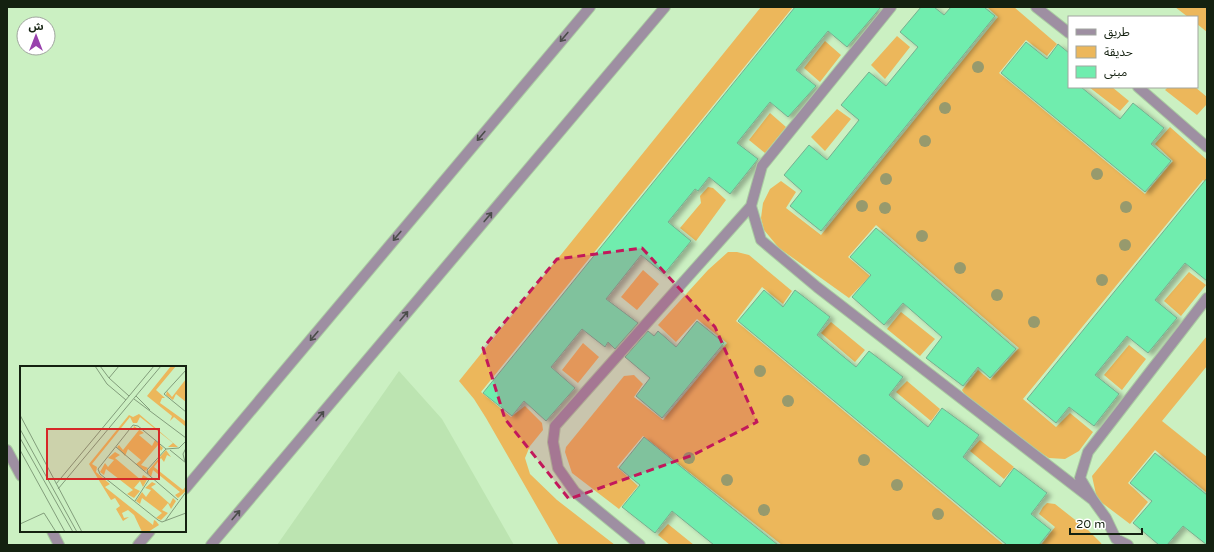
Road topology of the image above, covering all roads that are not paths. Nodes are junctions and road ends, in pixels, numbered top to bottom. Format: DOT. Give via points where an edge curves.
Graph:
graph roads {
  1 [pos="590,7"];
  2 [pos="665,7"];
  3 [pos="891,7"];
  4 [pos="1036,7"];
  5 [pos="1068,32"];
  6 [pos="1139,88"];
  7 [pos="1207,147"];
  8 [pos="751,206"];
  9 [pos="1207,298"];
  10 [pos="7,450"];
  11 [pos="20,474"];
  12 [pos="186,488"];
  13 [pos="1093,500"];
  14 [pos="52,532"];
  15 [pos="149,532"];
  16 [pos="1115,542"];
  17 [pos="59,545"];
  18 [pos="138,545"];
  19 [pos="211,545"];
  20 [pos="640,545"];
  21 [pos="1128,545"];
  1 -- 12 [label="street, one-way"];
  19 -- 2 [label="street, one-way"];
  3 -- 8 [label="street" via="762,166"];
  4 -- 5 [label="street"];
  6 -- 7 [label="street"];
  8 -- 13 [label="street" via="761,240 817,287"];
  8 -- 20 [label="street" via="555,426 552,442 558,468 575,492"];
  9 -- 13 [label="street" via="1088,452 1080,478"];
  10 -- 11 [label="street"];
  13 -- 16 [label="street" via="1106,518"];
  14 -- 17 [label="street"];
  15 -- 18 [label="street"];
  16 -- 21 [label="street"];
}
